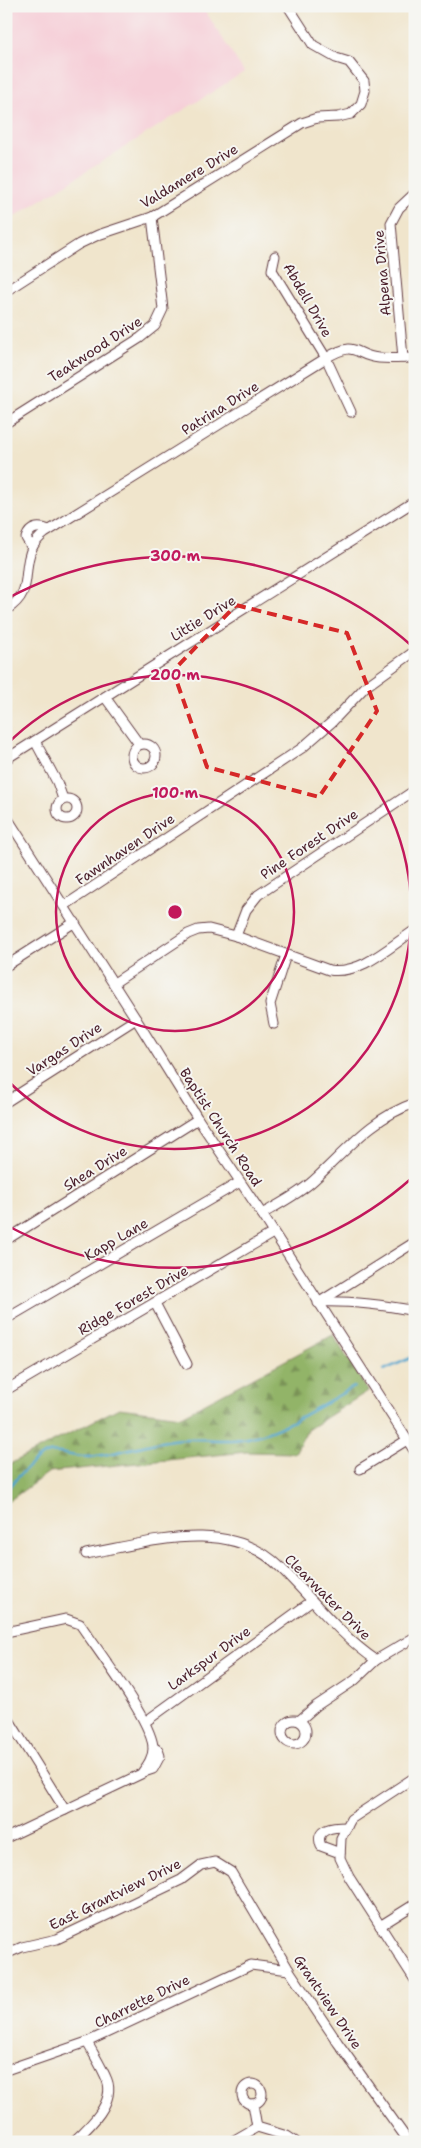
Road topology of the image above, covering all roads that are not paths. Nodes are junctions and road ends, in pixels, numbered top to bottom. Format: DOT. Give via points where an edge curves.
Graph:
graph roads {
  1 [pos="288,6"];
  2 [pos="415,193"];
  3 [pos="152,217"];
  4 [pos="275,256"];
  5 [pos="6,292"];
  6 [pos="326,358"];
  7 [pos="403,358"];
  8 [pos="415,358"];
  9 [pos="351,412"];
  10 [pos="6,423"];
  11 [pos="415,501"];
  12 [pos="6,610"];
  13 [pos="415,651"];
  14 [pos="105,697"];
  15 [pos="35,741"];
  16 [pos="139,744"];
  17 [pos="6,759"];
  18 [pos="415,790"];
  19 [pos="63,799"];
  20 [pos="6,816"];
  21 [pos="64,906"];
  22 [pos="75,922"];
  23 [pos="415,930"];
  24 [pos="236,936"];
  25 [pos="286,955"];
  26 [pos="6,966"];
  27 [pos="114,983"];
  28 [pos="136,1019"];
  29 [pos="274,1024"];
  30 [pos="6,1102"];
  31 [pos="415,1103"];
  32 [pos="198,1119"];
  33 [pos="240,1182"];
  34 [pos="262,1214"];
  35 [pos="274,1233"];
  36 [pos="6,1240"];
  37 [pos="415,1242"];
  38 [pos="154,1303"];
  39 [pos="318,1303"];
  40 [pos="415,1311"];
  41 [pos="6,1319"];
  42 [pos="187,1364"];
  43 [pos="6,1390"];
  44 [pos="407,1440"];
  45 [pos="414,1450"];
  46 [pos="360,1469"];
  47 [pos="86,1554"];
  48 [pos="312,1601"];
  49 [pos="6,1632"];
  50 [pos="415,1637"];
  51 [pos="376,1660"];
  52 [pos="6,1715"];
  53 [pos="300,1720"];
  54 [pos="145,1722"];
  55 [pos="415,1777"];
  56 [pos="65,1810"];
  57 [pos="347,1827"];
  58 [pos="6,1838"];
  59 [pos="340,1853"];
  60 [pos="231,1872"];
  61 [pos="415,1904"];
  62 [pos="380,1926"];
  63 [pos="6,1954"];
  64 [pos="289,1970"];
  65 [pos="415,1980"];
  66 [pos="87,2042"];
  67 [pos="6,2070"];
  68 [pos="253,2104"];
  69 [pos="257,2127"];
  70 [pos="73,2142"];
  71 [pos="232,2142"];
  72 [pos="296,2142"];
  73 [pos="409,2142"];
  1 -- 3 [label="street, Valdamere Drive" via="313,45 349,62 357,70 364,81 361,104 351,114 302,123"];
  2 -- 7 [label="street, Alpena Drive" via="399,208 391,223"];
  3 -- 5 [label="street, Valdamere Drive" via="79,244"];
  3 -- 10 [label="street, Teakwood Drive" via="163,309 155,326"];
  4 -- 6 [label="street, Abdell Drive" via="272,270"];
  6 -- 7 [label="street, Patrina Drive" via="348,348 376,358"];
  6 -- 9 [label="street, Abdell Drive"];
  6 -- 12 [label="street, Patrina Drive" via="49,530 32,548 23,593"];
  7 -- 8 [label="street, Patrina Drive"];
  11 -- 14 [label="street, Littie Drive"];
  13 -- 21 [label="street, Fawnhaven Drive" via="365,687 334,721 302,748"];
  14 -- 15 [label="street, Littie Drive"];
  14 -- 16 [label="street"];
  15 -- 17 [label="street, Littie Drive"];
  15 -- 19 [label="street"];
  18 -- 24 [label="street, Pine Forest Drive" via="258,895 246,910"];
  20 -- 21 [label="street, Baptist Church Road"];
  21 -- 22 [label="street, Baptist Church Road"];
  22 -- 26 [label="street"];
  22 -- 27 [label="street, Baptist Church Road"];
  23 -- 25 [label="street" via="362,965 340,972"];
  24 -- 25 [label="street"];
  24 -- 27 [label="street" via="209,929 198,930"];
  25 -- 29 [label="street" via="270,1004"];
  27 -- 28 [label="street, Baptist Church Road"];
  28 -- 30 [label="street, Vargas Drive"];
  28 -- 32 [label="street, Baptist Church Road"];
  31 -- 34 [label="street" via="396,1109 366,1129 312,1182"];
  32 -- 33 [label="street, Baptist Church Road"];
  32 -- 36 [label="street, Shea Drive"];
  33 -- 34 [label="street, Baptist Church Road"];
  33 -- 41 [label="street, Kapp Lane"];
  34 -- 35 [label="street, Baptist Church Road"];
  35 -- 38 [label="street, Ridge Forest Drive"];
  35 -- 39 [label="street, Baptist Church Road"];
  37 -- 39 [label="street"];
  38 -- 42 [label="street"];
  38 -- 43 [label="street, Ridge Forest Drive"];
  39 -- 40 [label="street" via="352,1302"];
  39 -- 44 [label="street, Baptist Church Road"];
  44 -- 45 [label="street, Baptist Church Road"];
  44 -- 46 [label="street"];
  47 -- 48 [label="street, Clearwater Drive" via="180,1537 224,1538 254,1548 278,1566"];
  48 -- 51 [label="street, Clearwater Drive" via="358,1648"];
  48 -- 54 [label="street, Larkspur Drive"];
  49 -- 54 [label="street" via="66,1619 80,1624"];
  50 -- 51 [label="street"];
  51 -- 53 [label="street" via="355,1680"];
  52 -- 56 [label="street"];
  54 -- 56 [label="street" via="152,1747 148,1766 143,1772"];
  55 -- 57 [label="street" via="356,1816"];
  56 -- 58 [label="street"];
  57 -- 59 [label="street" via="341,1838"];
  57 -- 59 [label="street" via="326,1829 320,1834 321,1846"];
  59 -- 62 [label="street" via="349,1877"];
  60 -- 63 [label="street, East Grantview Drive" via="215,1862 208,1862 181,1880 57,1939"];
  60 -- 64 [label="street, Grantview Drive"];
  61 -- 62 [label="street"];
  62 -- 65 [label="street"];
  64 -- 66 [label="street, Charrette Drive" via="251,1965"];
  64 -- 73 [label="street, Grantview Drive"];
  66 -- 67 [label="street, Charrette Drive"];
  66 -- 70 [label="street" via="108,2082 108,2096 100,2113"];
  68 -- 69 [label="street"];
  69 -- 71 [label="street"];
  69 -- 72 [label="street"];
}
